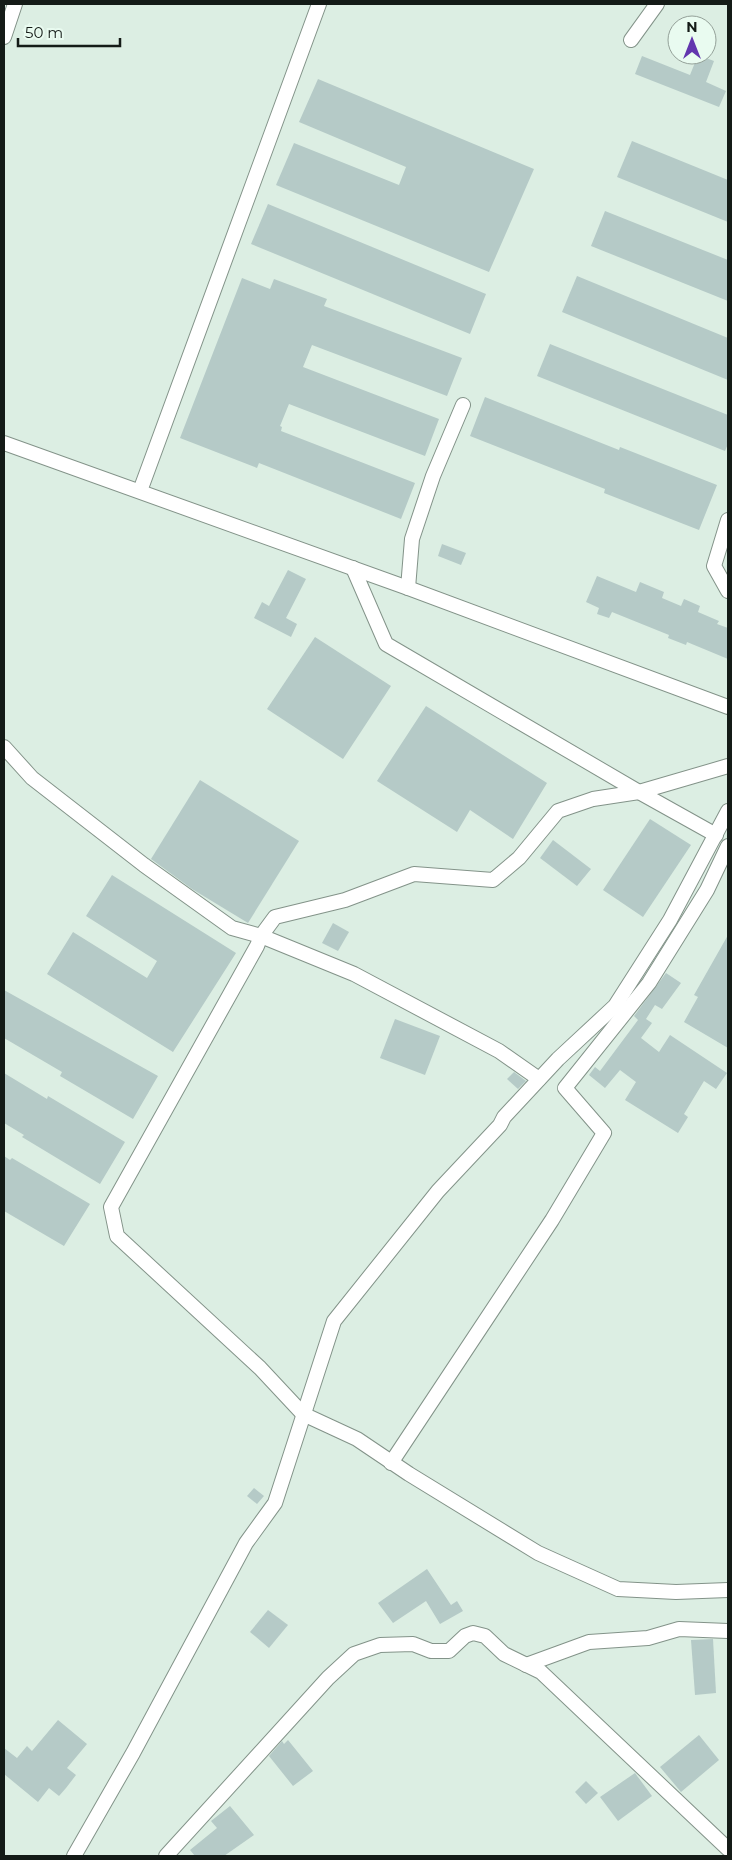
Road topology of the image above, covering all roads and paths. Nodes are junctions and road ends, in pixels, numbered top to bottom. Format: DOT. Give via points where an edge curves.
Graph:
graph roads {
  1 [pos="15,4"];
  2 [pos="319,4"];
  3 [pos="657,4"];
  4 [pos="4,37"];
  5 [pos="631,40"];
  6 [pos="463,405"];
  7 [pos="4,443"];
  8 [pos="140,492"];
  9 [pos="728,520"];
  10 [pos="353,568"];
  11 [pos="408,588"];
  12 [pos="728,591"];
  13 [pos="728,706"];
  14 [pos="4,747"];
  15 [pos="728,766"];
  16 [pos="639,792"];
  17 [pos="728,811"];
  18 [pos="716,835"];
  19 [pos="728,846"];
  20 [pos="261,936"];
  21 [pos="539,1079"];
  22 [pos="303,1414"];
  23 [pos="392,1462"];
  24 [pos="728,1590"];
  25 [pos="728,1631"];
  26 [pos="526,1665"];
  27 [pos="728,1849"];
  28 [pos="74,1856"];
  29 [pos="166,1856"];
  1 -- 4 [label="street"];
  2 -- 8 [label="street"];
  3 -- 5 [label="street"];
  6 -- 11 [label="street" via="433,476 412,539"];
  7 -- 8 [label="street"];
  8 -- 10 [label="street"];
  9 -- 12 [label="street" via="714,566"];
  10 -- 11 [label="street"];
  10 -- 16 [label="street" via="386,644"];
  11 -- 13 [label="street"];
  14 -- 20 [label="street" via="32,778 144,865 232,928"];
  15 -- 16 [label="street"];
  16 -- 18 [label="street"];
  16 -- 20 [label="street" via="593,799 558,811 519,858 494,880 414,874 344,900 275,917"];
  17 -- 18 [label="street"];
  18 -- 21 [label="street" via="670,920 615,1006"];
  19 -- 23 [label="street" via="707,890 649,983 565,1088 604,1133 552,1220"];
  20 -- 21 [label="street" via="354,974 499,1051"];
  20 -- 22 [label="street" via="110,1207 117,1236 260,1368"];
  21 -- 22 [label="street" via="438,1191 334,1321"];
  22 -- 23 [label="street" via="357,1439"];
  22 -- 28 [label="street" via="275,1503 246,1544"];
  23 -- 24 [label="street" via="538,1553 618,1589"];
  25 -- 26 [label="street" via="679,1629 648,1638 589,1642"];
  26 -- 27 [label="street" via="541,1672"];
  26 -- 29 [label="street" via="504,1654 485,1636 473,1633 449,1651 431,1651 413,1644 380,1645 354,1654 328,1678"];
}
